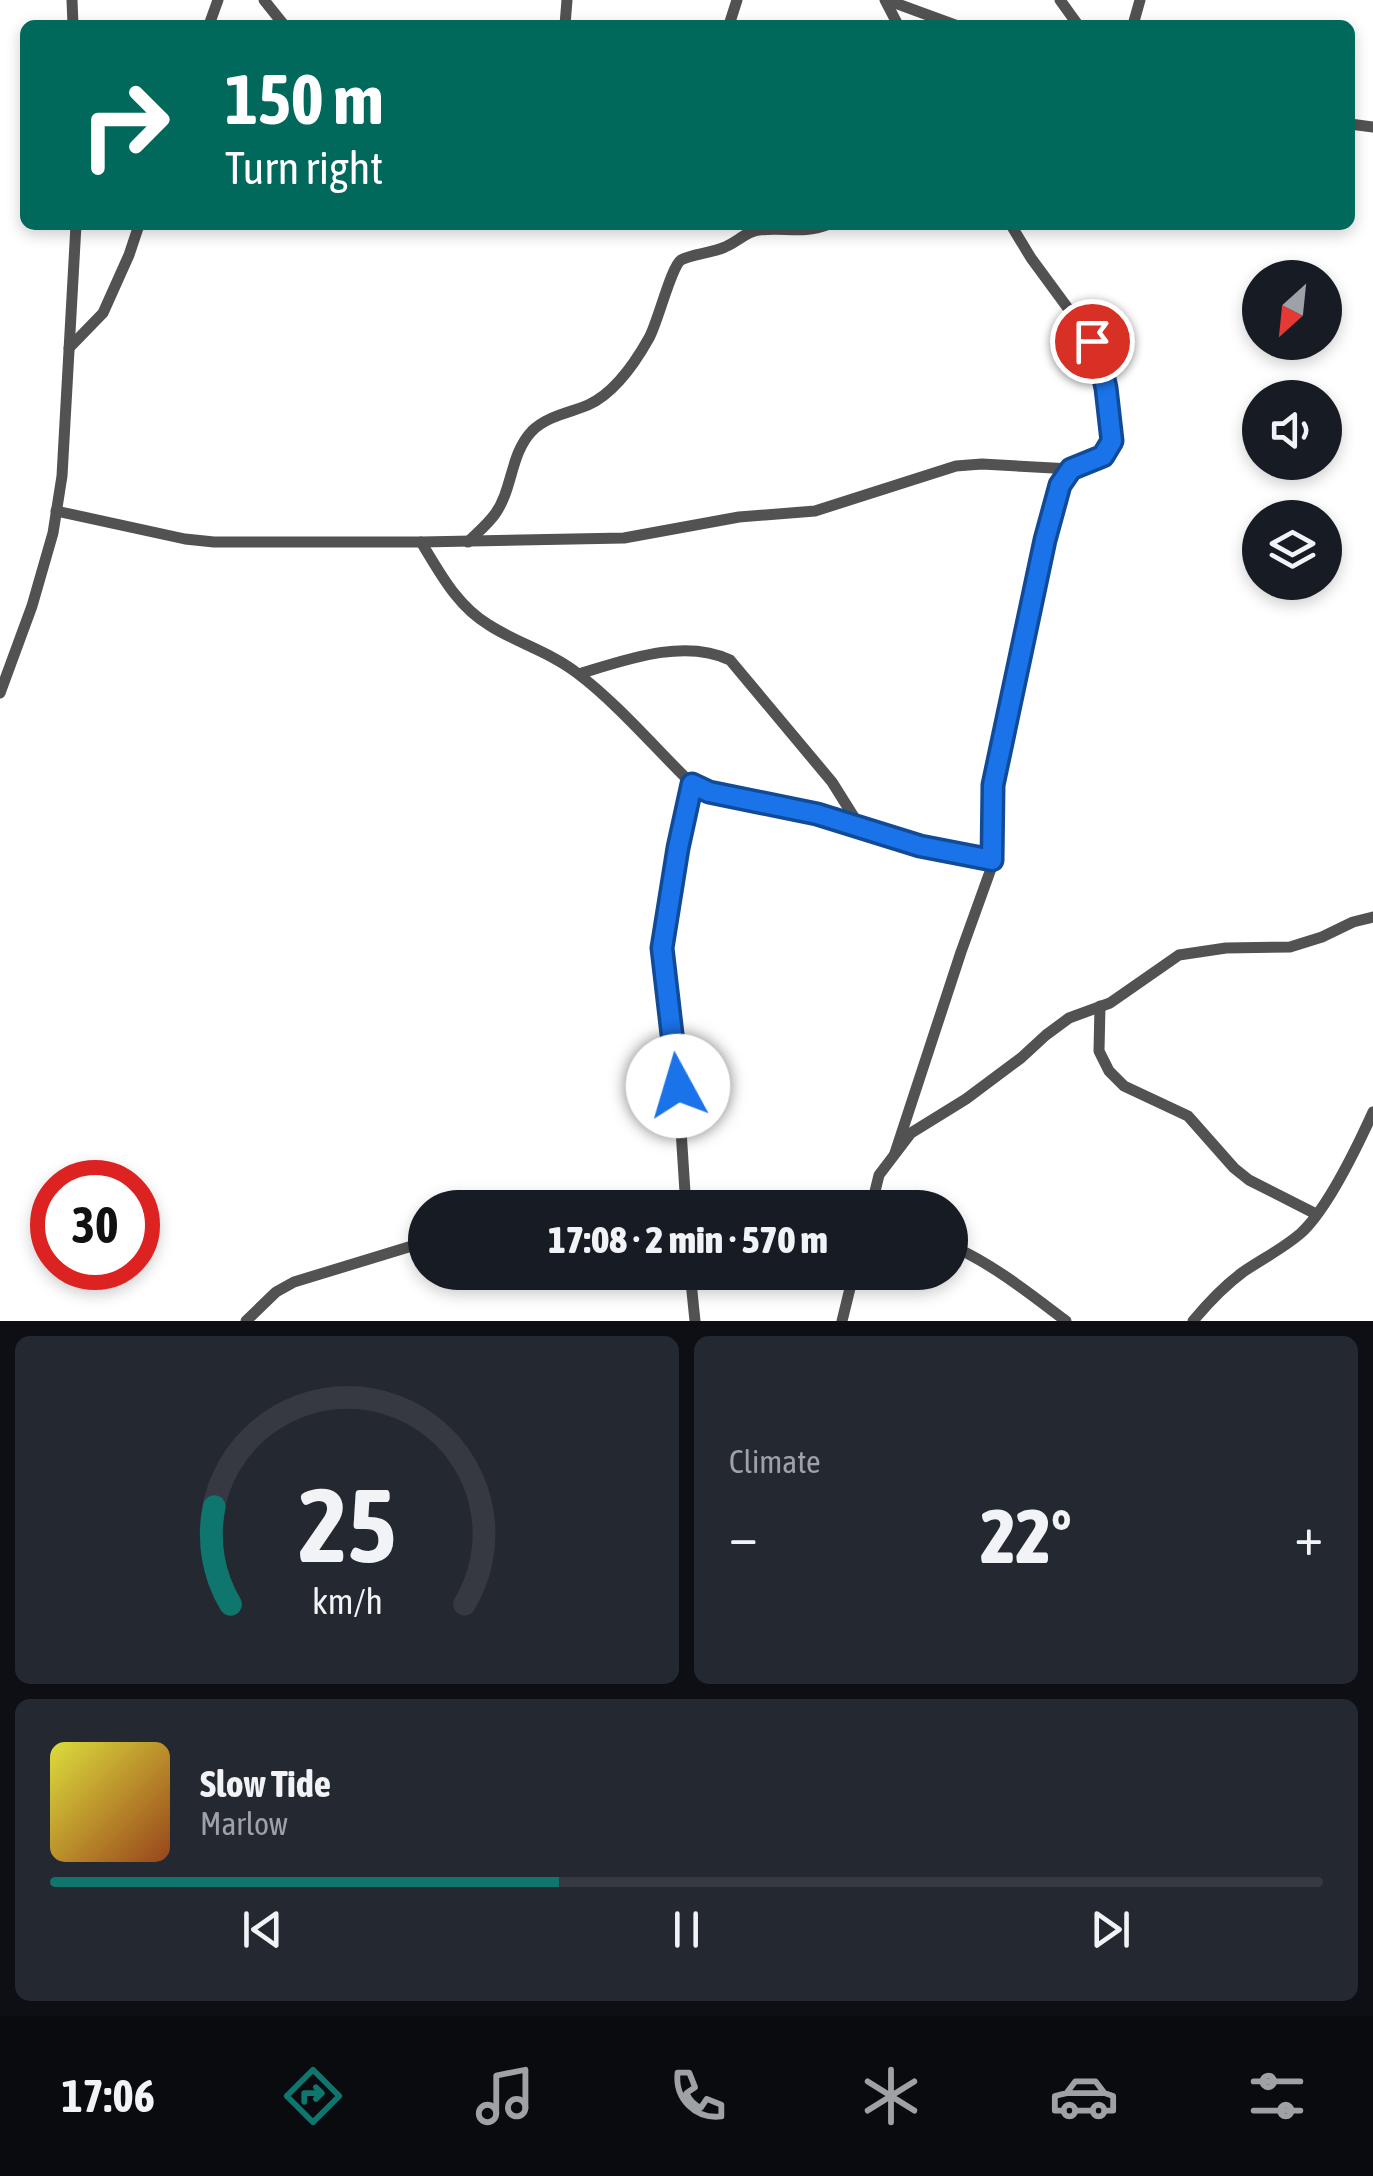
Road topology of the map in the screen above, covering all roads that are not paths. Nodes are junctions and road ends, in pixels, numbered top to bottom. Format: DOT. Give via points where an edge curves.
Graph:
graph roads {
  1 [pos="264,0"];
  2 [pos="886,0"];
  3 [pos="280,20"];
  4 [pos="941,20"];
  5 [pos="76,230"];
  6 [pos="137,230"];
  7 [pos="755,230"];
  8 [pos="1013,230"];
  9 [pos="69,348"];
  10 [pos="1071,469"];
  11 [pos="56,511"];
  12 [pos="421,542"];
  13 [pos="468,542"];
  14 [pos="579,674"];
  15 [pos="0,692"];
  16 [pos="692,784"];
  17 [pos="859,825"];
  18 [pos="992,860"];
  19 [pos="1373,917"];
  20 [pos="1100,1006"];
  21 [pos="1373,1112"];
  22 [pos="895,1152"];
  23 [pos="685,1190"];
  24 [pos="876,1190"];
  25 [pos="1316,1214"];
  26 [pos="408,1247"];
  27 [pos="968,1253"];
  28 [pos="692,1290"];
  29 [pos="850,1290"];
  30 [pos="246,1321"];
  31 [pos="695,1321"];
  32 [pos="842,1321"];
  33 [pos="1066,1321"];
  34 [pos="1193,1321"];
  1 -- 3 [label="street"];
  2 -- 4 [label="street"];
  5 -- 9 [label="street"];
  6 -- 9 [label="street" via="103,313"];
  7 -- 13 [label="street" via="725,248 681,260 654,328 617,384 534,429 496,514"];
  8 -- 10 [label="street" via="1099,357 1112,441 1103,456"];
  9 -- 11 [label="street"];
  10 -- 13 [label="street" via="956,466 798,514 739,517 624,538"];
  10 -- 18 [label="street" via="1045,540 993,785"];
  11 -- 12 [label="street" via="199,540"];
  11 -- 15 [label="street" via="32,606"];
  12 -- 13 [label="street"];
  12 -- 14 [label="street" via="469,610"];
  14 -- 16 [label="street"];
  14 -- 17 [label="street" via="665,650 730,660 832,782"];
  16 -- 17 [label="street"];
  16 -- 23 [label="street" via="662,948"];
  17 -- 18 [label="street"];
  18 -- 22 [label="street"];
  19 -- 20 [label="street" via="1290,947 1179,955"];
  20 -- 22 [label="street" via="1046,1034 966,1099 911,1133"];
  20 -- 25 [label="street" via="1100,1051 1109,1072 1188,1116 1250,1180"];
  21 -- 25 [label="street"];
  22 -- 24 [label="street"];
  25 -- 34 [label="street"];
  26 -- 30 [label="street" via="294,1282"];
  27 -- 33 [label="street"];
  28 -- 31 [label="street"];
  29 -- 32 [label="street"];
}
